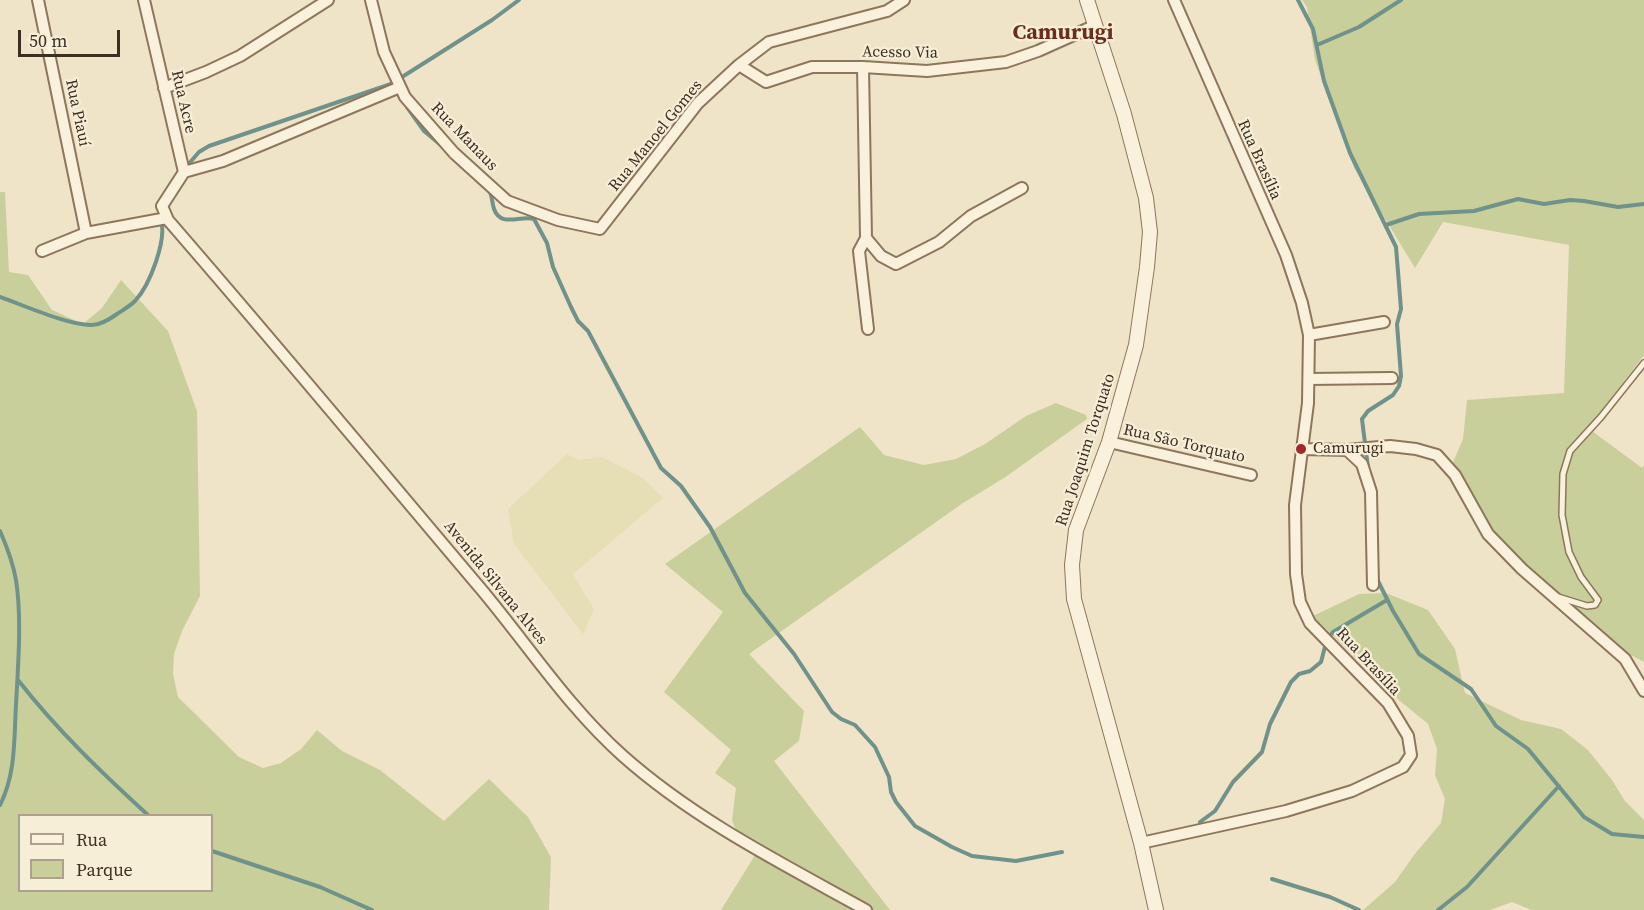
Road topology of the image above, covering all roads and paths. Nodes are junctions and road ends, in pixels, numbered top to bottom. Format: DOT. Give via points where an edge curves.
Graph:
graph roads {
  1 [pos="38,0"];
  2 [pos="144,0"];
  3 [pos="328,0"];
  4 [pos="371,0"];
  5 [pos="904,0"];
  6 [pos="1087,0"];
  7 [pos="1174,0"];
  8 [pos="1096,25"];
  9 [pos="739,65"];
  10 [pos="863,66"];
  11 [pos="400,87"];
  12 [pos="164,88"];
  13 [pos="184,172"];
  14 [pos="1022,188"];
  15 [pos="167,218"];
  16 [pos="600,229"];
  17 [pos="86,233"];
  18 [pos="866,238"];
  19 [pos="42,251"];
  20 [pos="1384,322"];
  21 [pos="868,329"];
  22 [pos="1309,336"];
  23 [pos="1644,363"];
  24 [pos="1392,378"];
  25 [pos="1309,379"];
  26 [pos="1109,442"];
  27 [pos="1300,449"];
  28 [pos="1347,450"];
  29 [pos="1251,476"];
  30 [pos="1373,585"];
  31 [pos="1554,595"];
  32 [pos="1644,691"];
  33 [pos="1141,843"];
  34 [pos="867,910"];
  35 [pos="1156,910"];
  1 -- 17 [label="street, Rua Piauí"];
  2 -- 12 [label="street, Rua Acre"];
  3 -- 12 [label="street" via="240,56"];
  4 -- 11 [label="street, Rua Manaus" via="384,52"];
  5 -- 9 [label="street, Rua Manoel Gomes" via="887,12 769,42"];
  6 -- 8 [label="street, Rua Joaquim Torquato"];
  7 -- 22 [label="street, Rua Brasília" via="1286,255"];
  8 -- 10 [label="street, Acesso Via" via="1006,62 927,71"];
  8 -- 26 [label="street, Rua Joaquim Torquato" via="1146,198 1150,232 1136,345"];
  9 -- 10 [label="street, Acesso Via" via="766,82 812,67"];
  9 -- 16 [label="street, Rua Manoel Gomes" via="698,103"];
  10 -- 18 [label="street"];
  11 -- 13 [label="street" via="223,161"];
  11 -- 16 [label="street, Rua Manaus" via="454,153 507,201 558,220"];
  12 -- 13 [label="street, Rua Acre"];
  13 -- 15 [label="street, Avenida Silvana Alves" via="162,206"];
  14 -- 18 [label="street" via="971,216 939,242 896,264 881,256"];
  15 -- 17 [label="street"];
  15 -- 34 [label="street, Avenida Silvana Alves" via="515,629 586,720 623,756 680,801"];
  17 -- 19 [label="street"];
  18 -- 21 [label="street" via="859,251"];
  20 -- 22 [label="street"];
  22 -- 25 [label="street, Rua Brasília"];
  23 -- 31 [label="lane" via="1570,452 1563,474 1562,515 1569,552 1581,578 1599,600 1596,605 1587,606"];
  24 -- 25 [label="street"];
  25 -- 27 [label="street, Rua Brasília"];
  26 -- 29 [label="street, Rua São Torquato"];
  26 -- 33 [label="street, Rua Joaquim Torquato" via="1076,530 1072,564 1074,599"];
  27 -- 28 [label="street"];
  27 -- 33 [label="street, Rua Brasília" via="1294,505 1300,602 1310,623 1388,703 1408,736 1411,756 1403,767 1352,791 1286,811"];
  28 -- 30 [label="street" via="1362,464 1371,492"];
  28 -- 31 [label="street" via="1390,446 1437,455 1455,475 1488,534"];
  31 -- 32 [label="street" via="1625,659"];
  33 -- 35 [label="street, Rua Joaquim Torquato"];
}
